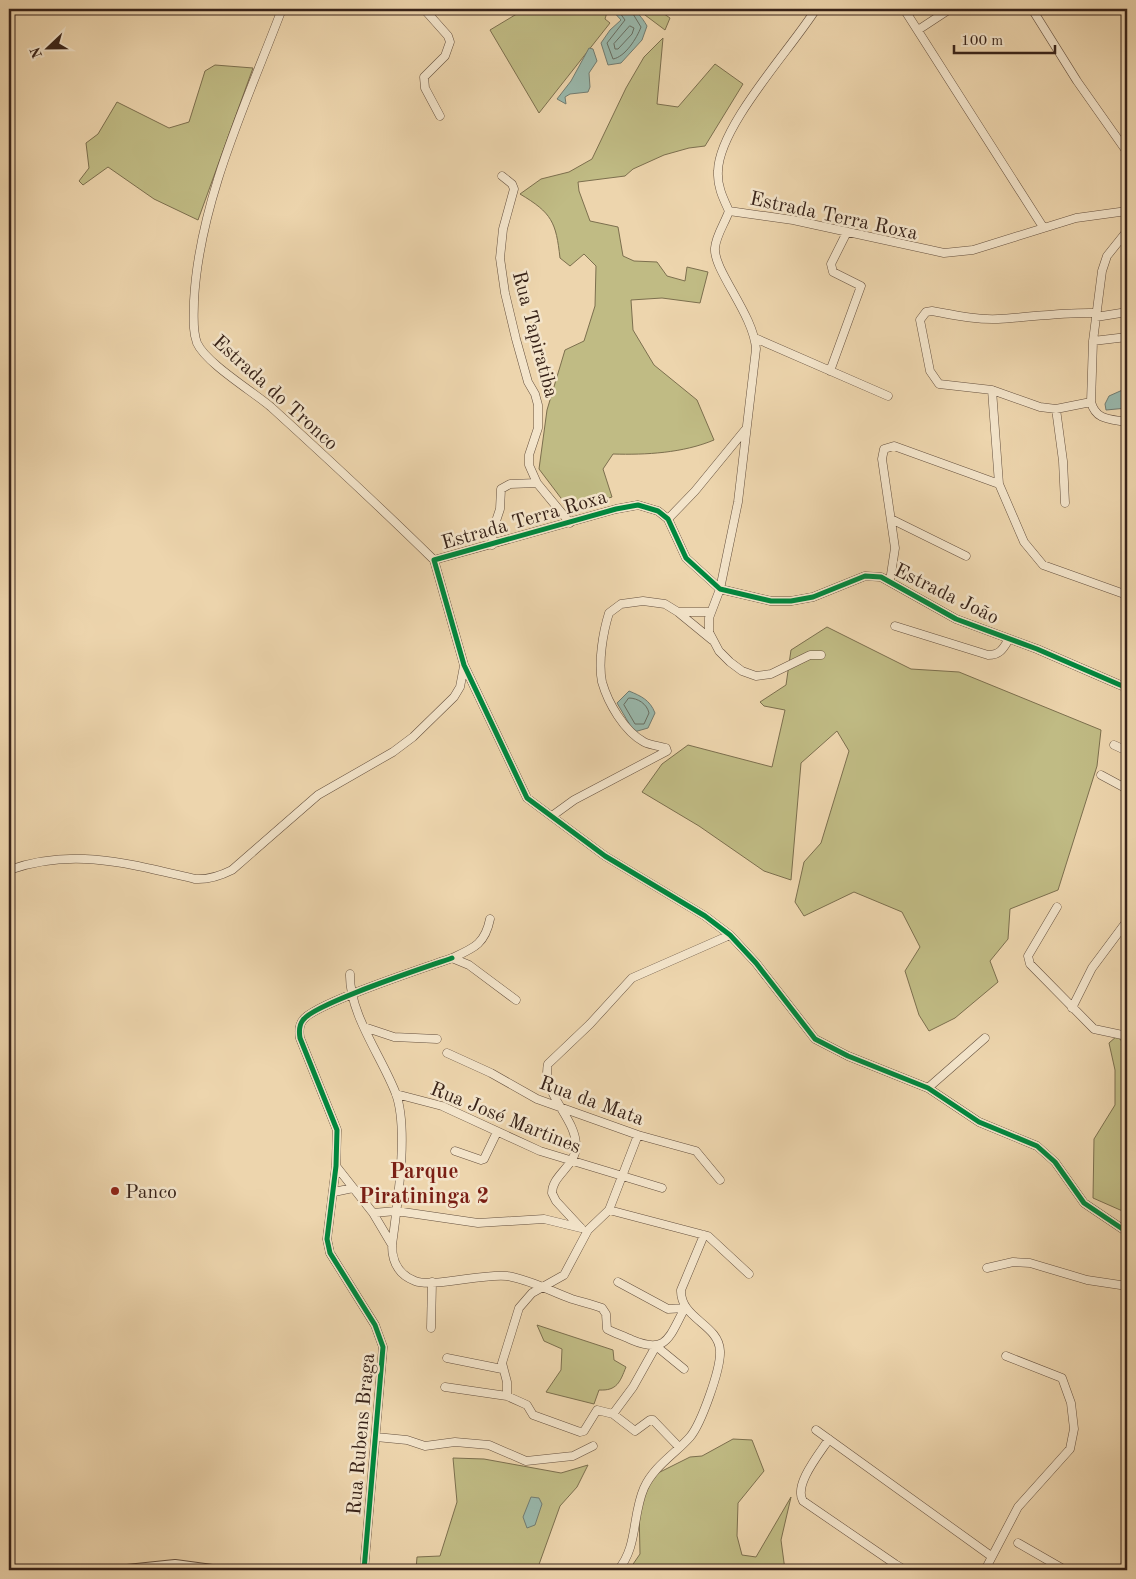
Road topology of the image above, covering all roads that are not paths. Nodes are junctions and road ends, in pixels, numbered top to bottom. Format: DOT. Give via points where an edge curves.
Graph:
graph roads {
  1 [pos="282,9"];
  2 [pos="424,9"];
  3 [pos="816,9"];
  4 [pos="904,9"];
  5 [pos="950,9"];
  6 [pos="1032,9"];
  7 [pos="918,30"];
  8 [pos="440,116"];
  9 [pos="1127,152"];
  10 [pos="502,176"];
  11 [pos="729,211"];
  12 [pos="1127,211"];
  13 [pos="1044,227"];
  14 [pos="1127,231"];
  15 [pos="847,232"];
  16 [pos="1127,312"];
  17 [pos="1096,315"];
  18 [pos="1127,337"];
  19 [pos="755,338"];
  20 [pos="1093,341"];
  21 [pos="830,371"];
  22 [pos="992,390"];
  23 [pos="888,396"];
  24 [pos="1091,402"];
  25 [pos="1056,408"];
  26 [pos="1127,422"];
  27 [pos="746,429"];
  28 [pos="537,483"];
  29 [pos="999,484"];
  30 [pos="1065,503"];
  31 [pos="668,519"];
  32 [pos="891,519"];
  33 [pos="570,522"];
  34 [pos="492,545"];
  35 [pos="966,556"];
  36 [pos="434,560"];
  37 [pos="890,581"];
  38 [pos="720,589"];
  39 [pos="1127,595"];
  40 [pos="678,612"];
  41 [pos="710,612"];
  42 [pos="895,626"];
  43 [pos="1009,639"];
  44 [pos="712,640"];
  45 [pos="821,655"];
  46 [pos="464,665"];
  47 [pos="1127,688"];
  48 [pos="1114,745"];
  49 [pos="1127,751"];
  50 [pos="1101,775"];
  51 [pos="1127,789"];
  52 [pos="552,816"];
  53 [pos="9,870"];
  54 [pos="1057,907"];
  55 [pos="490,919"];
  56 [pos="1127,921"];
  57 [pos="730,935"];
  58 [pos="452,958"];
  59 [pos="350,974"];
  60 [pos="352,994"];
  61 [pos="516,1000"];
  62 [pos="1072,1008"];
  63 [pos="364,1027"];
  64 [pos="1127,1036"];
  65 [pos="985,1038"];
  66 [pos="437,1039"];
  67 [pos="447,1053"];
  68 [pos="928,1088"];
  69 [pos="396,1094"];
  70 [pos="560,1108"];
  71 [pos="497,1132"];
  72 [pos="638,1135"];
  73 [pos="456,1152"];
  74 [pos="572,1162"];
  75 [pos="336,1166"];
  76 [pos="621,1176"];
  77 [pos="720,1180"];
  78 [pos="353,1188"];
  79 [pos="662,1188"];
  80 [pos="334,1192"];
  81 [pos="609,1210"];
  82 [pos="396,1211"];
  83 [pos="373,1213"];
  84 [pos="584,1229"];
  85 [pos="1127,1232"];
  86 [pos="704,1235"];
  87 [pos="392,1245"];
  88 [pos="987,1268"];
  89 [pos="749,1274"];
  90 [pos="432,1282"];
  91 [pos="618,1282"];
  92 [pos="545,1286"];
  93 [pos="1127,1286"];
  94 [pos="685,1308"];
  95 [pos="431,1328"];
  96 [pos="656,1346"];
  97 [pos="1006,1356"];
  98 [pos="448,1358"];
  99 [pos="502,1369"];
  100 [pos="684,1369"];
  101 [pos="445,1387"];
  102 [pos="507,1396"];
  103 [pos="613,1414"];
  104 [pos="816,1430"];
  105 [pos="376,1437"];
  106 [pos="828,1439"];
  107 [pos="594,1446"];
  108 [pos="679,1448"];
  109 [pos="1018,1543"];
  110 [pos="991,1556"];
  111 [pos="892,1567"];
  112 [pos="127,1570"];
  113 [pos="212,1570"];
  114 [pos="364,1570"];
  115 [pos="618,1570"];
  116 [pos="905,1570"];
  117 [pos="985,1570"];
  118 [pos="1065,1570"];
  1 -- 36 [label="street, Estrada do Tronco" via="221,171 202,236 195,280 196,342 210,359 269,406"];
  2 -- 8 [label="street" via="448,36 450,47 424,78"];
  3 -- 11 [label="street" via="727,138 719,162 718,180"];
  4 -- 7 [label="street"];
  5 -- 7 [label="street"];
  6 -- 9 [label="street"];
  7 -- 13 [label="street"];
  10 -- 28 [label="street, Rua Tapiratiba" via="514,189 503,229 500,258 516,339 538,404 538,428 529,455 529,465"];
  11 -- 15 [label="street, Estrada Terra Roxa" via="762,214"];
  11 -- 19 [label="street, Estrada Terra Roxa" via="717,238 716,255"];
  12 -- 13 [label="street, Estrada Terra Roxa" via="1076,218"];
  13 -- 15 [label="street, Estrada Terra Roxa" via="960,253 932,252"];
  14 -- 17 [label="street" via="1104,264"];
  15 -- 21 [label="street" via="831,264 833,272 861,286"];
  16 -- 17 [label="street"];
  17 -- 20 [label="street"];
  17 -- 22 [label="street" via="1050,313 997,319 932,311 922,314 920,327 934,379 947,386"];
  18 -- 20 [label="street"];
  19 -- 21 [label="street"];
  19 -- 27 [label="street, Estrada Terra Roxa" via="755,365"];
  20 -- 24 [label="street"];
  21 -- 23 [label="street"];
  22 -- 25 [label="street" via="1040,407"];
  22 -- 29 [label="street"];
  24 -- 25 [label="street"];
  24 -- 26 [label="street" via="1093,410 1102,418"];
  25 -- 30 [label="street"];
  27 -- 31 [label="street"];
  27 -- 38 [label="street, Estrada Terra Roxa" via="738,502"];
  28 -- 33 [label="street, Rua Tapiratiba"];
  28 -- 34 [label="street" via="510,484 501,489"];
  29 -- 32 [label="street" via="888,446 882,453 882,459"];
  29 -- 39 [label="street" via="1024,542 1043,565"];
  31 -- 33 [label="street, Estrada Terra Roxa" via="658,511 638,505"];
  31 -- 38 [label="street" via="686,558"];
  32 -- 35 [label="street"];
  32 -- 37 [label="street" via="895,548"];
  33 -- 34 [label="street, Estrada Terra Roxa"];
  34 -- 36 [label="street, Estrada Terra Roxa"];
  36 -- 46 [label="street, Estrada Terra Roxa"];
  37 -- 38 [label="street, Estrada João" via="865,576 813,597 791,601 771,601"];
  37 -- 43 [label="street, Estrada João" via="934,608"];
  38 -- 41 [label="street, Estrada Terra Roxa"];
  40 -- 41 [label="street"];
  40 -- 44 [label="street"];
  40 -- 52 [label="street" via="654,601 632,602 613,608 606,621 601,667 607,695 626,728 644,742 666,748 666,751 574,800"];
  41 -- 44 [label="street" via="708,624"];
  42 -- 43 [label="street" via="988,655 996,655"];
  43 -- 47 [label="street, Estrada João"];
  44 -- 45 [label="street" via="730,662 756,676 771,674 810,655"];
  46 -- 52 [label="street, Estrada Terra Roxa" via="527,798"];
  46 -- 53 [label="street" via="460,688 454,697 413,737 318,795 223,875 195,879 81,857 48,860"];
  48 -- 49 [label="street"];
  50 -- 51 [label="street"];
  52 -- 57 [label="street, Estrada Terra Roxa" via="627,871 705,916"];
  54 -- 62 [label="street" via="1028,960"];
  55 -- 58 [label="street, Rua Rubens Braga" via="487,935 472,949"];
  56 -- 62 [label="street" via="1092,968"];
  57 -- 68 [label="street, Estrada Terra Roxa" via="815,1039"];
  57 -- 70 [label="street" via="632,978 548,1064 549,1078"];
  58 -- 60 [label="street, Rua Rubens Braga"];
  58 -- 61 [label="street" via="469,965"];
  59 -- 60 [label="street"];
  60 -- 63 [label="street"];
  60 -- 75 [label="street, Rua Rubens Braga" via="309,1014 303,1019 300,1032 302,1045 337,1130"];
  62 -- 64 [label="street" via="1094,1029"];
  63 -- 66 [label="street" via="394,1037"];
  63 -- 69 [label="street"];
  65 -- 68 [label="street"];
  67 -- 70 [label="street, Rua da Mata"];
  68 -- 85 [label="street, Estrada Terra Roxa" via="979,1122 1026,1140 1047,1153 1084,1204"];
  69 -- 71 [label="street, Rua José Martines" via="442,1106"];
  69 -- 82 [label="street" via="403,1125"];
  70 -- 72 [label="street, Rua da Mata"];
  70 -- 74 [label="street" via="575,1140"];
  71 -- 73 [label="street" via="484,1159"];
  71 -- 74 [label="street, Rua José Martines"];
  72 -- 76 [label="street"];
  72 -- 77 [label="street, Rua da Mata" via="696,1151"];
  74 -- 76 [label="street, Rua José Martines"];
  74 -- 84 [label="street" via="554,1184 552,1193"];
  75 -- 78 [label="street"];
  75 -- 80 [label="street, Rua Rubens Braga"];
  76 -- 79 [label="street, Rua José Martines"];
  76 -- 81 [label="street"];
  78 -- 80 [label="street"];
  78 -- 83 [label="street"];
  80 -- 105 [label="street, Rua Rubens Braga" via="328,1239 330,1253 382,1340"];
  81 -- 84 [label="street"];
  81 -- 86 [label="street"];
  82 -- 83 [label="street"];
  82 -- 84 [label="street" via="478,1223 544,1218"];
  82 -- 87 [label="street"];
  83 -- 87 [label="street"];
  84 -- 92 [label="street" via="568,1269 559,1279"];
  86 -- 89 [label="street"];
  86 -- 94 [label="street" via="681,1290"];
  87 -- 90 [label="street" via="395,1263 403,1274 417,1282"];
  88 -- 93 [label="street" via="1013,1262 1030,1263 1087,1280"];
  90 -- 92 [label="street" via="508,1276"];
  90 -- 95 [label="street"];
  91 -- 94 [label="street" via="668,1309"];
  92 -- 96 [label="street" via="602,1308 606,1314 607,1329 647,1346"];
  92 -- 99 [label="street" via="532,1293 519,1308"];
  94 -- 96 [label="street" via="668,1338"];
  94 -- 108 [label="street" via="713,1333 720,1352 702,1418"];
  96 -- 100 [label="street"];
  96 -- 103 [label="street"];
  97 -- 110 [label="street" via="1062,1378 1071,1403 1074,1438 1063,1458 1032,1488 1018,1507"];
  98 -- 99 [label="street"];
  99 -- 102 [label="street" via="507,1382"];
  101 -- 102 [label="street"];
  102 -- 103 [label="street" via="527,1405 533,1415 580,1432 597,1410"];
  103 -- 108 [label="street" via="634,1431 653,1420"];
  104 -- 106 [label="street"];
  105 -- 107 [label="street" via="407,1440 425,1446 455,1442 488,1445 526,1461 573,1456"];
  105 -- 114 [label="street, Rua Rubens Braga"];
  106 -- 110 [label="street"];
  106 -- 111 [label="street" via="800,1485 799,1495"];
  108 -- 115 [label="street" via="653,1473 644,1487 638,1503 632,1545"];
  109 -- 118 [label="street"];
  110 -- 117 [label="street"];
  111 -- 116 [label="street"];
  112 -- 113 [label="street" via="175,1565"];
}
